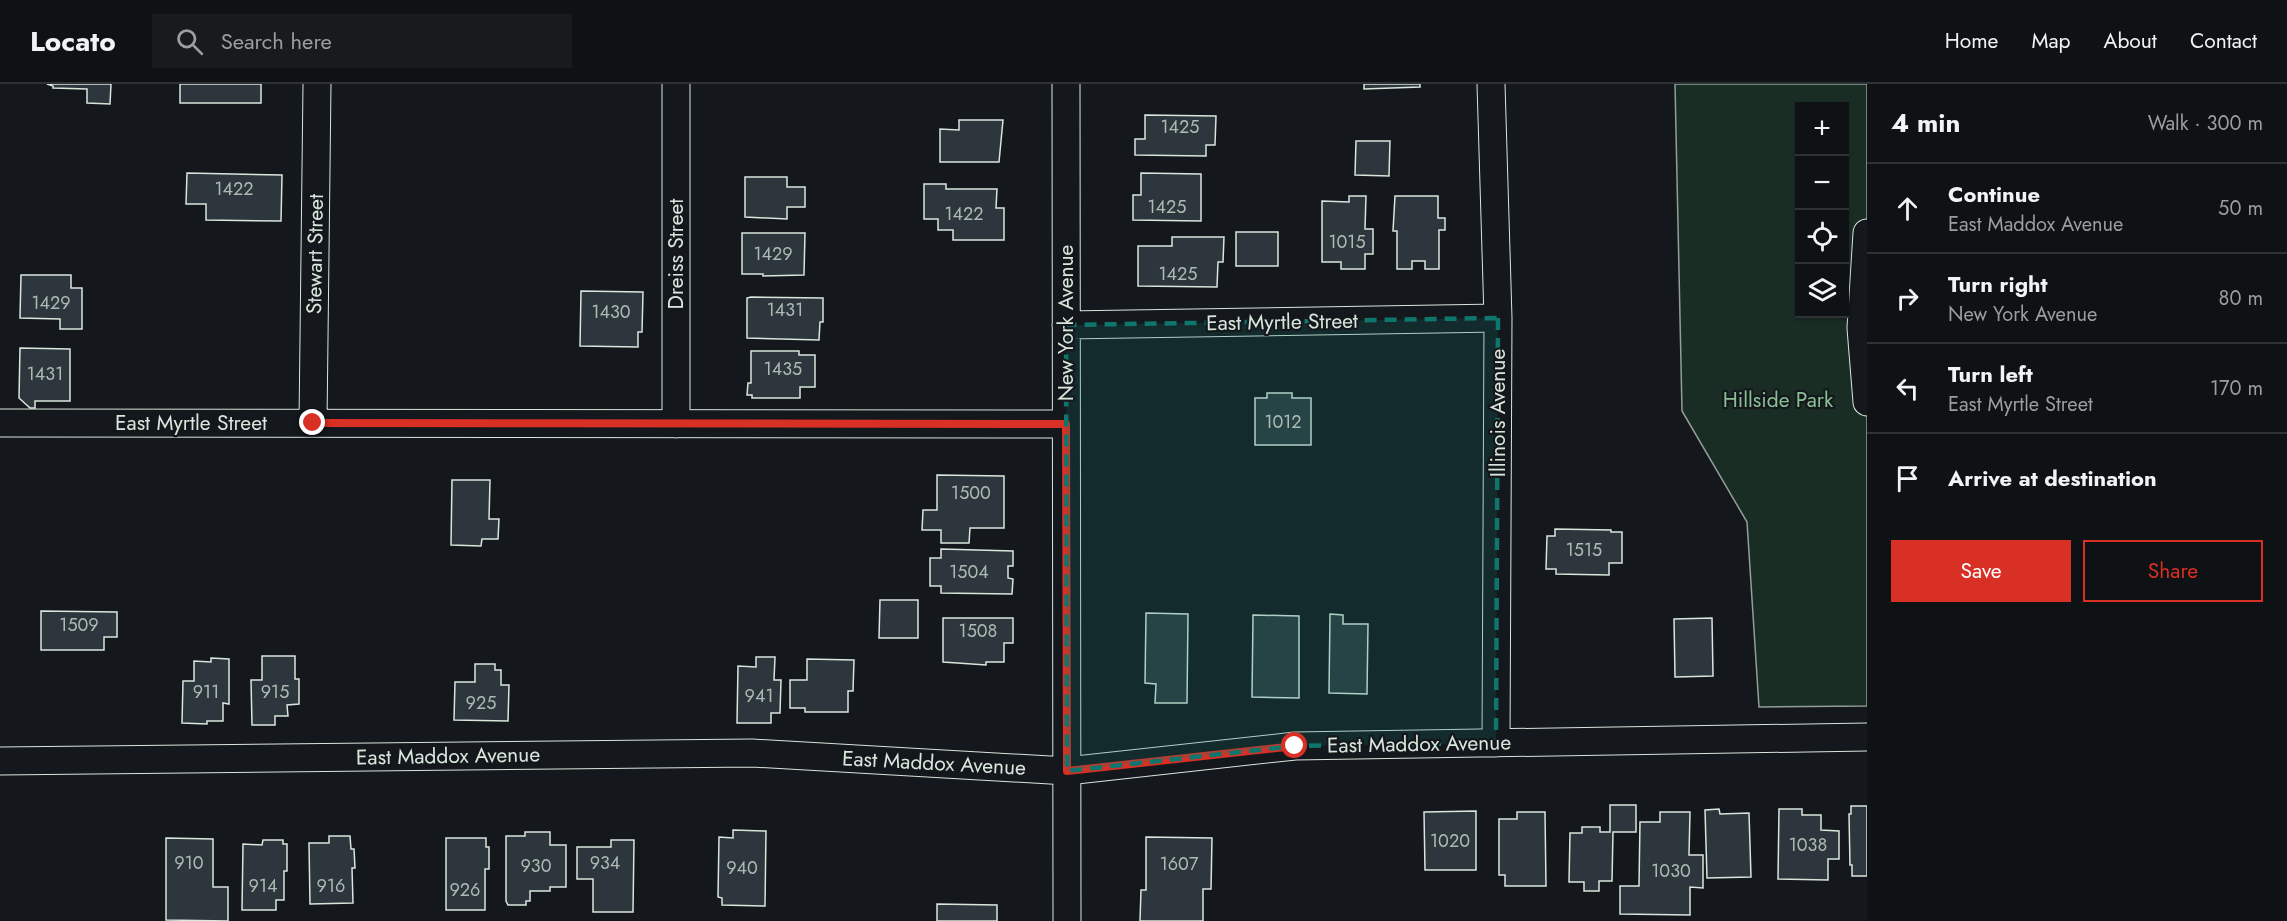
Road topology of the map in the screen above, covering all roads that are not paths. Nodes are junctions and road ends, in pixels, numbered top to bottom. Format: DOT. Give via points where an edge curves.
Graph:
graph roads {
  1 [pos="317,84"];
  2 [pos="676,84"];
  3 [pos="1066,84"];
  4 [pos="1491,84"];
  5 [pos="1867,233"];
  6 [pos="1498,318"];
  7 [pos="1066,325"];
  8 [pos="1867,402"];
  9 [pos="0,423"];
  10 [pos="313,423"];
  11 [pos="675,424"];
  12 [pos="1066,424"];
  13 [pos="1867,737"];
  14 [pos="1496,743"];
  15 [pos="0,761"];
  16 [pos="1067,771"];
  17 [pos="1067,921"];
  1 -- 10 [label="street, Stewart Street"];
  2 -- 11 [label="street, Dreiss Street"];
  3 -- 7 [label="street, New York Avenue"];
  4 -- 6 [label="street, Illinois Avenue"];
  5 -- 8 [label="street" via="1861,328"];
  6 -- 7 [label="street, East Myrtle Street"];
  6 -- 14 [label="street, Illinois Avenue"];
  7 -- 12 [label="street, New York Avenue"];
  9 -- 10 [label="street, East Myrtle Street"];
  10 -- 11 [label="street, East Myrtle Street"];
  11 -- 12 [label="street, East Myrtle Street"];
  12 -- 16 [label="street, New York Avenue"];
  13 -- 14 [label="street, East Maddox Avenue"];
  14 -- 16 [label="street, East Maddox Avenue" via="1295,746"];
  15 -- 16 [label="street, East Maddox Avenue" via="752,753"];
  16 -- 17 [label="street, New York Avenue"];
}
